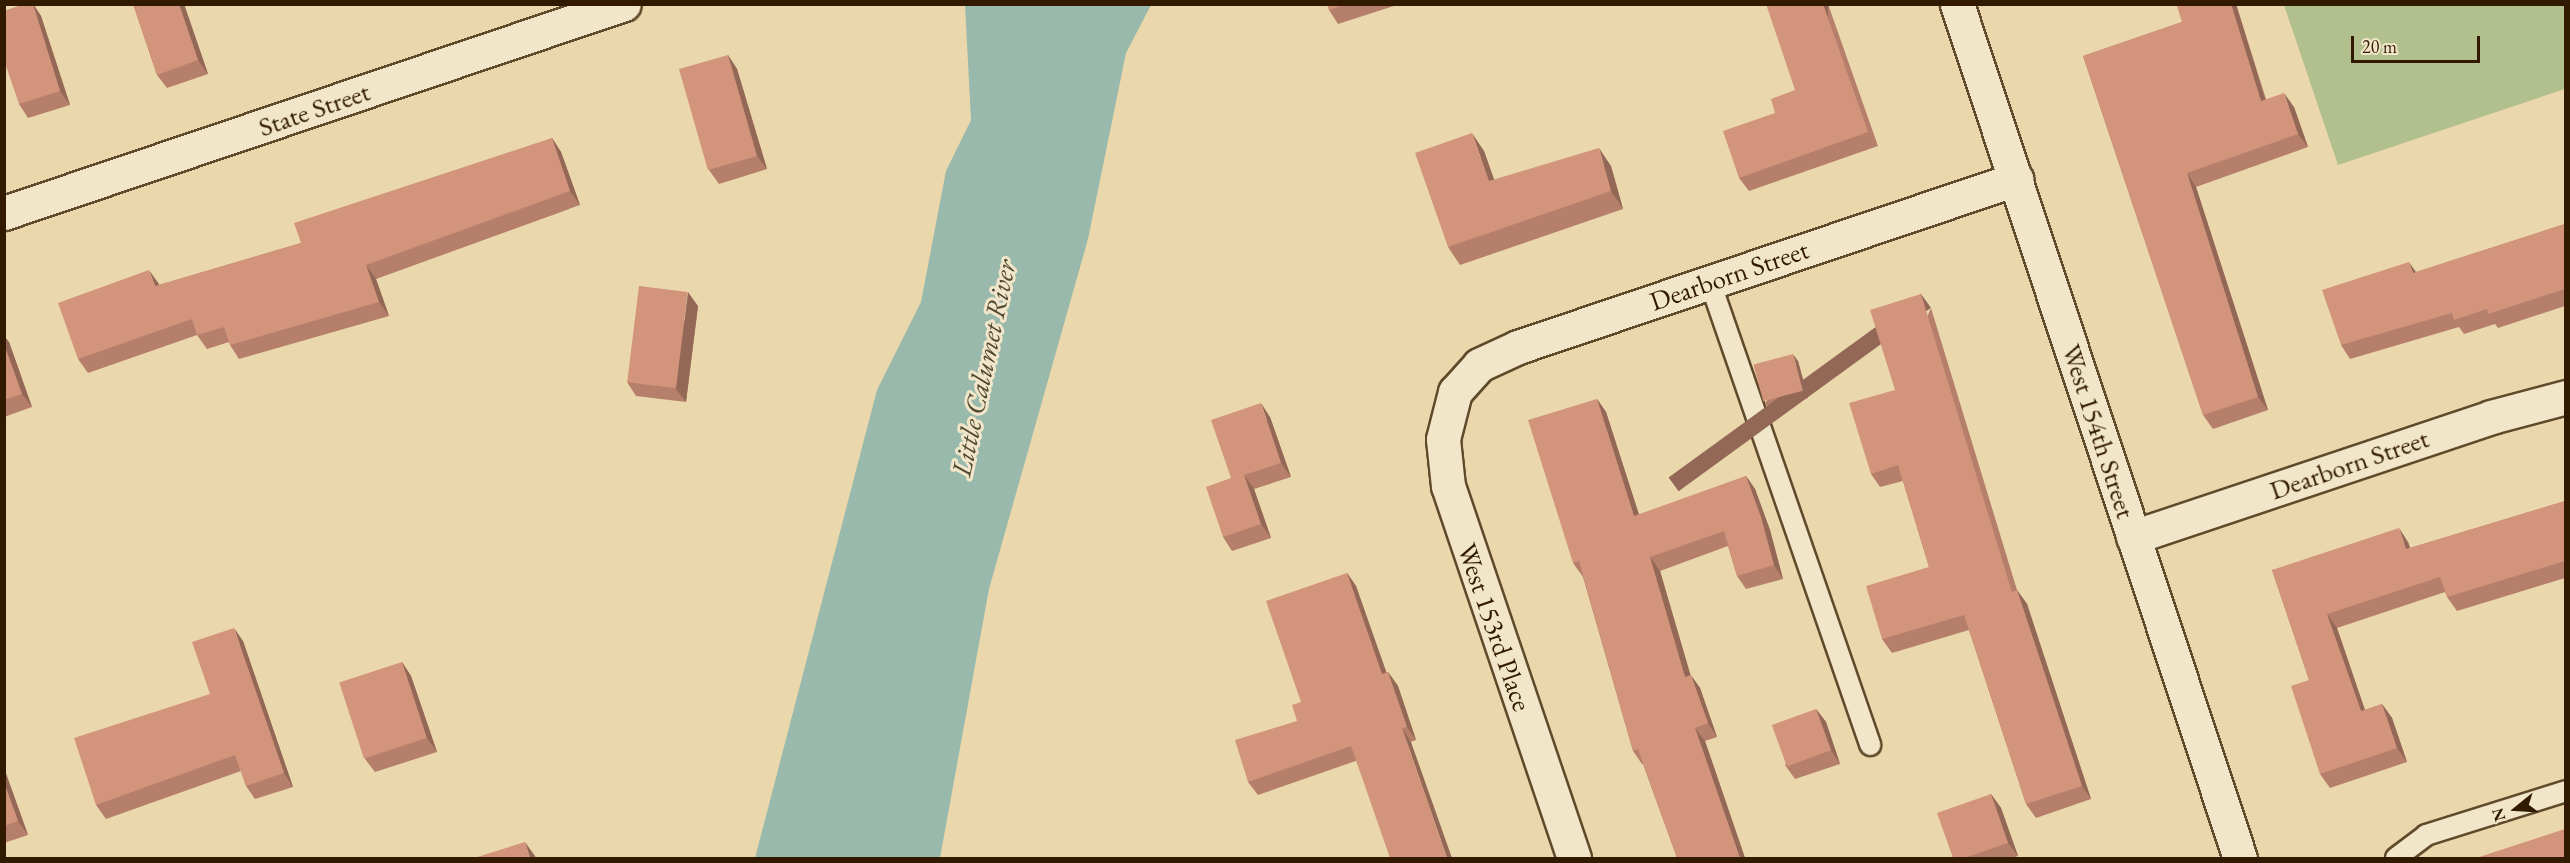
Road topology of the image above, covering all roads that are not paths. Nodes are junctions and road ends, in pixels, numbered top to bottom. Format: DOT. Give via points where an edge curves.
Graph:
graph roads {
  1 [pos="624,4"];
  2 [pos="1957,4"];
  3 [pos="2016,179"];
  4 [pos="4,213"];
  5 [pos="1710,282"];
  6 [pos="1455,392"];
  7 [pos="2565,397"];
  8 [pos="2133,537"];
  9 [pos="1870,745"];
  10 [pos="2565,791"];
  11 [pos="1574,858"];
  12 [pos="2240,858"];
  13 [pos="2396,858"];
  1 -- 4 [label="street, State Street"];
  2 -- 3 [label="street, West 154th Street"];
  3 -- 5 [label="street, Dearborn Street"];
  3 -- 8 [label="street, West 154th Street"];
  5 -- 6 [label="street, Dearborn Street" via="1518,346 1479,365"];
  5 -- 9 [label="lane"];
  6 -- 11 [label="street, West 153rd Place" via="1443,439 1448,486"];
  7 -- 8 [label="street, Dearborn Street" via="2491,417"];
  8 -- 12 [label="street, West 154th Street"];
  10 -- 13 [label="lane" via="2426,836"];
}
